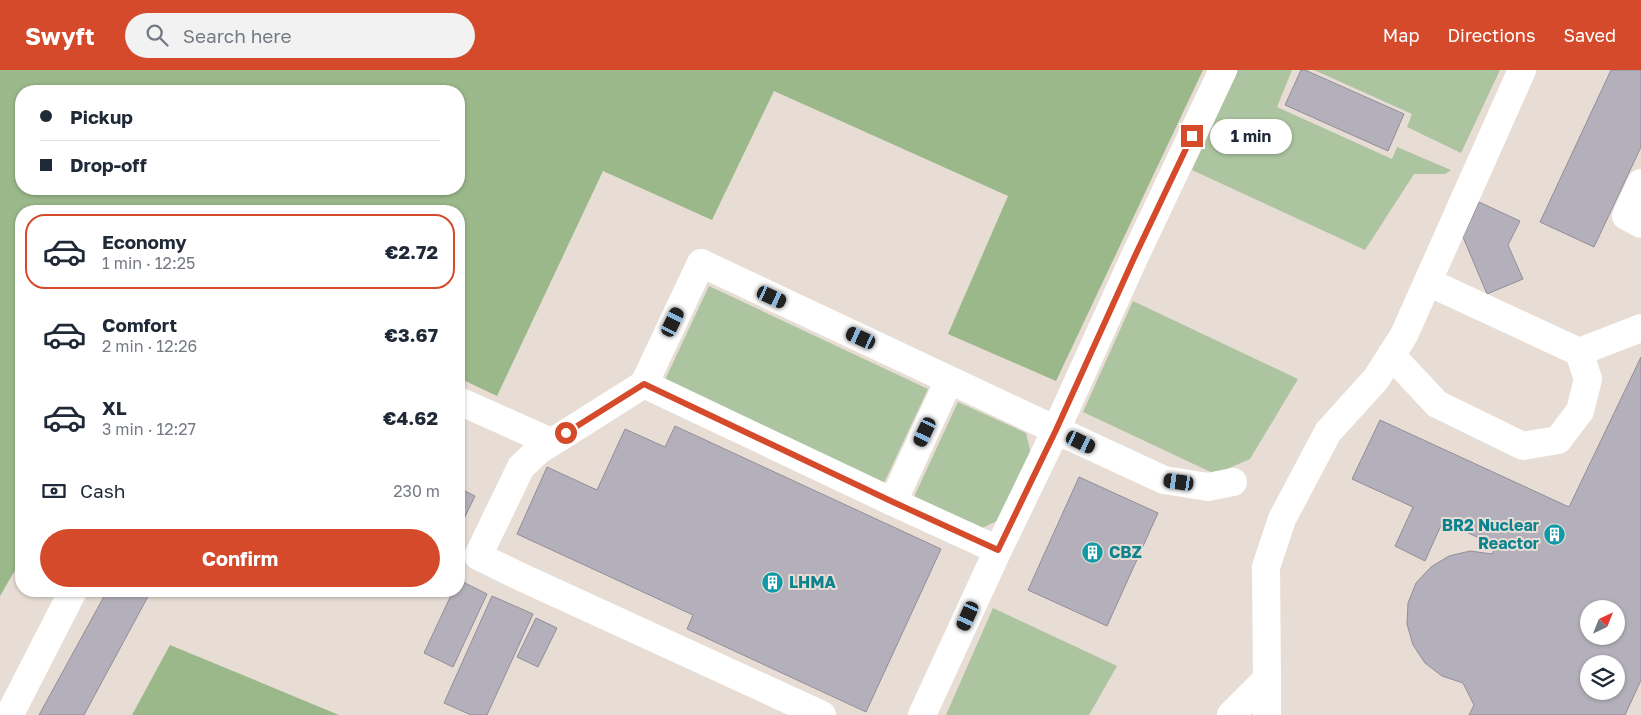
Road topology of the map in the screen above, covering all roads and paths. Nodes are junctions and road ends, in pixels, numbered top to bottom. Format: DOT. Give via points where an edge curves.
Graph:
graph roads {
  1 [pos="1223,70"];
  2 [pos="1522,70"];
  3 [pos="1641,183"];
  4 [pos="1641,224"];
  5 [pos="1428,282"];
  6 [pos="1641,328"];
  7 [pos="1579,352"];
  8 [pos="1392,355"];
  9 [pos="949,380"];
  10 [pos="644,384"];
  11 [pos="465,404"];
  12 [pos="1056,430"];
  13 [pos="551,442"];
  14 [pos="1233,482"];
  15 [pos="893,502"];
  16 [pos="998,550"];
  17 [pos="70,597"];
  18 [pos="1267,679"];
  19 [pos="11,715"];
  20 [pos="822,715"];
  21 [pos="922,715"];
  22 [pos="1231,715"];
  23 [pos="1267,715"];
  1 -- 12 [label="lane"];
  2 -- 5 [label="lane"];
  3 -- 4 [label="lane" via="1626,216"];
  5 -- 7 [label="lane"];
  5 -- 8 [label="lane"];
  6 -- 7 [label="lane"];
  7 -- 8 [label="lane" via="1588,379 1580,411 1558,440 1523,446 1437,404"];
  8 -- 18 [label="lane" via="1376,379 1328,432 1282,519 1266,567"];
  9 -- 10 [label="lane" via="701,264"];
  9 -- 12 [label="lane"];
  9 -- 15 [label="lane"];
  10 -- 13 [label="lane"];
  10 -- 15 [label="lane"];
  11 -- 13 [label="lane"];
  12 -- 14 [label="lane" via="1164,480 1208,487"];
  12 -- 16 [label="lane"];
  13 -- 20 [label="lane" via="521,466 478,556"];
  15 -- 16 [label="lane"];
  16 -- 21 [label="lane"];
  17 -- 19 [label="lane"];
  18 -- 22 [label="lane"];
  18 -- 23 [label="lane"];
}
